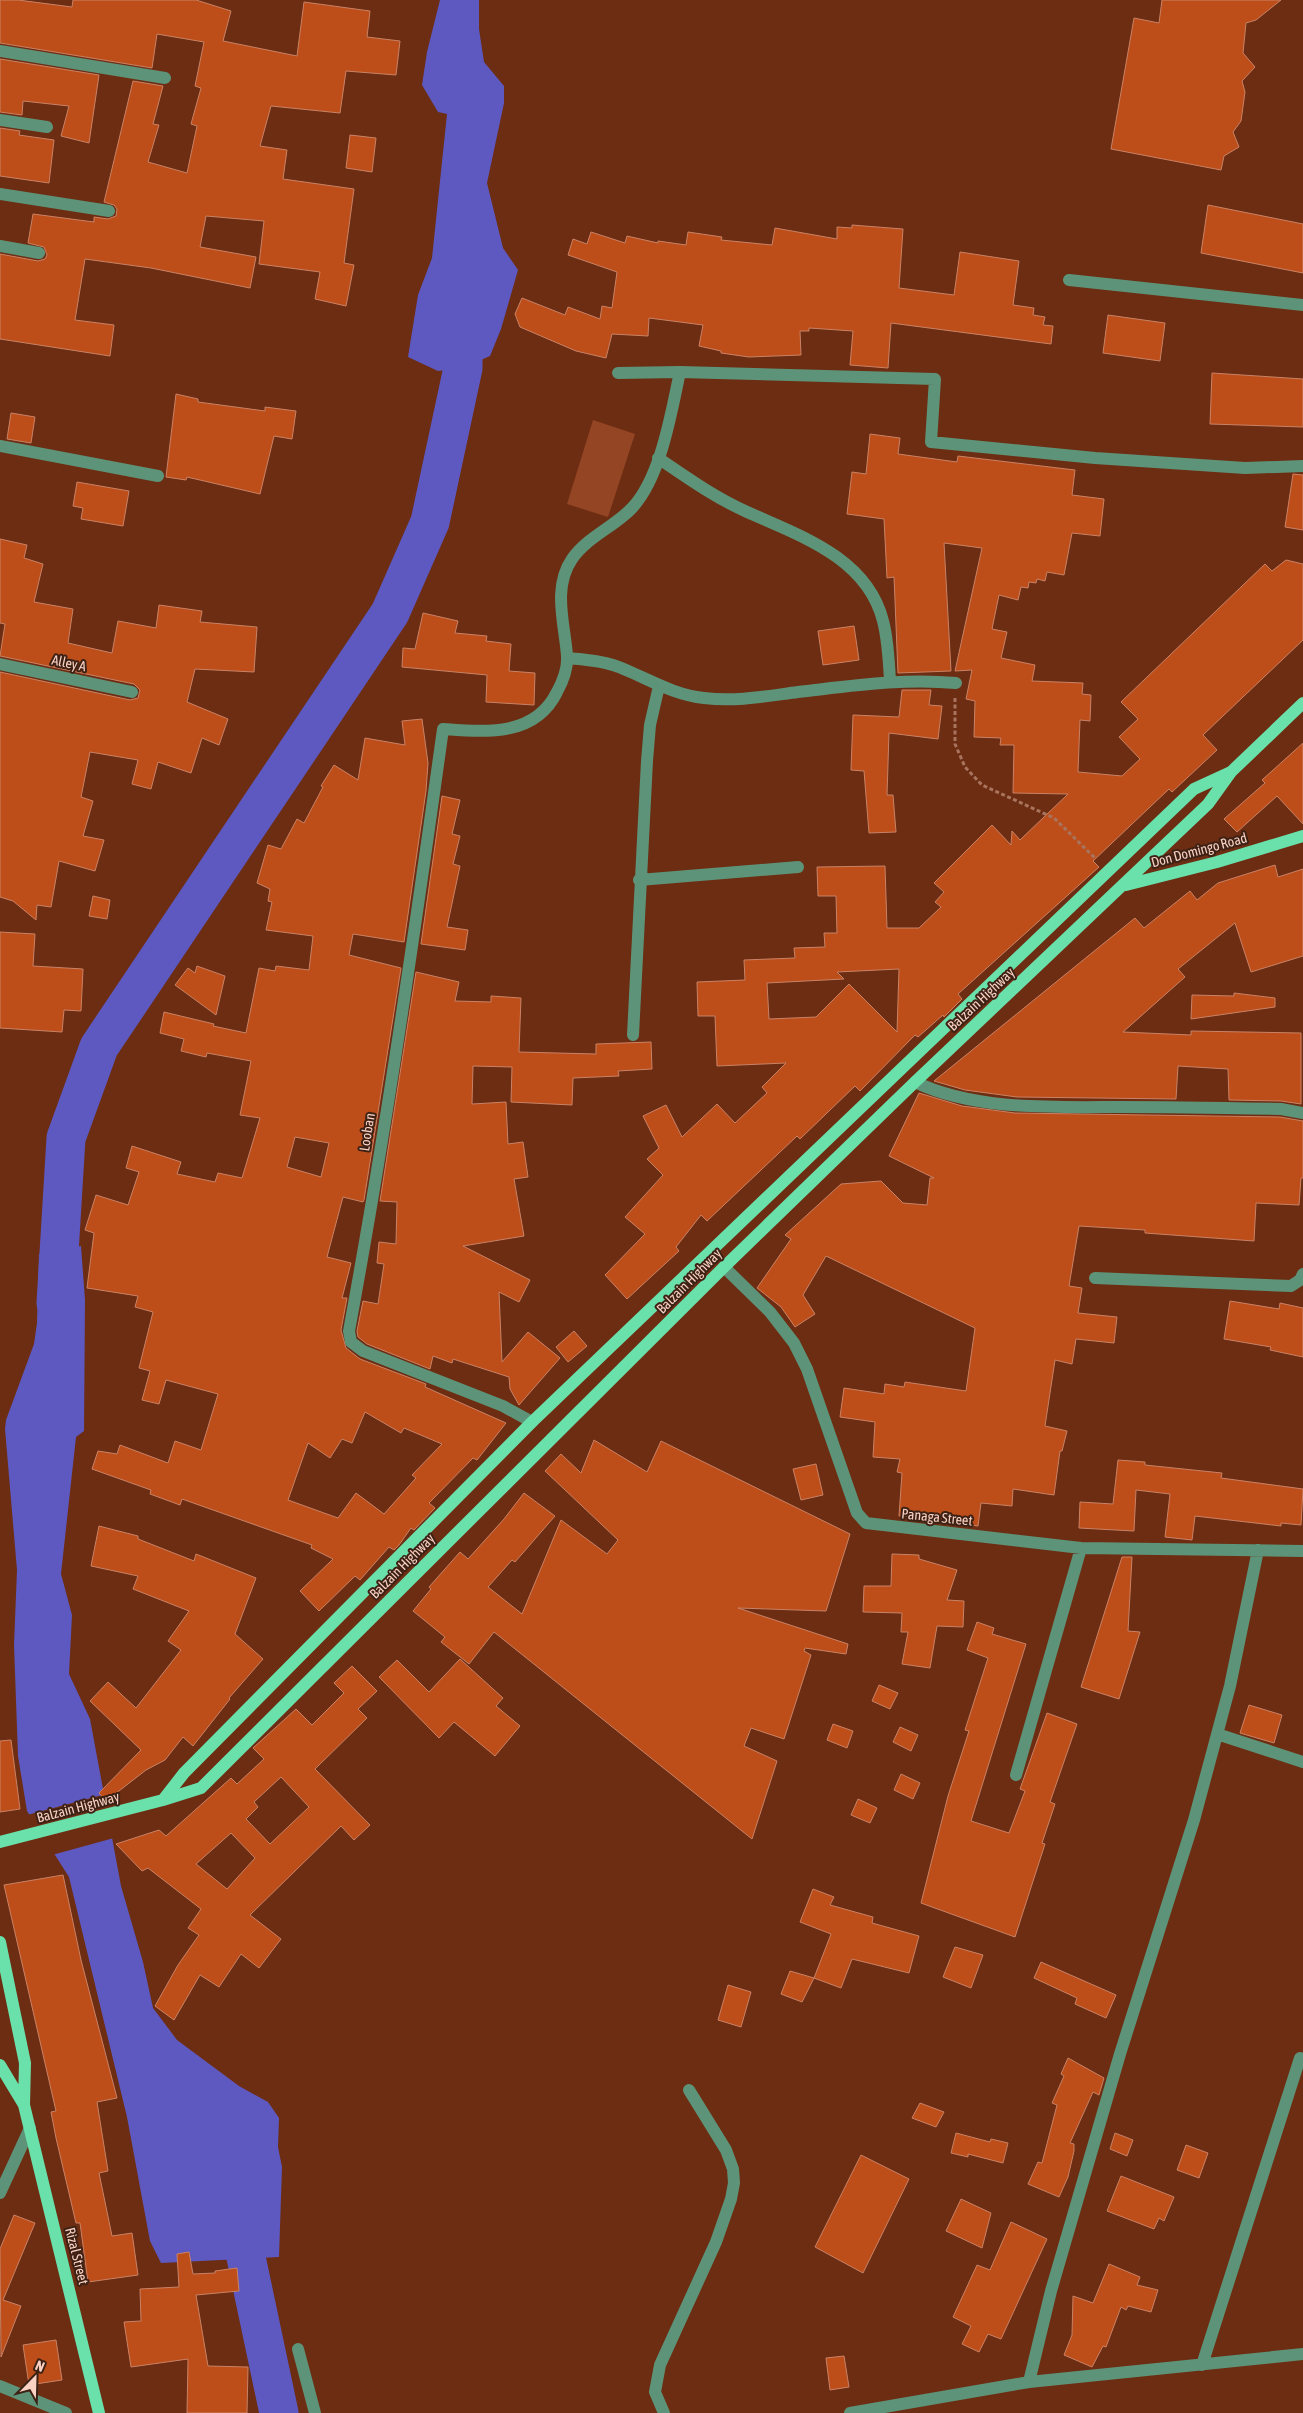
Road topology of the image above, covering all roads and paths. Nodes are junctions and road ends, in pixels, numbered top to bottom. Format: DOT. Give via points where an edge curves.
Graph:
graph roads {
  1 [pos="0,51"];
  2 [pos="165,78"];
  3 [pos="0,120"];
  4 [pos="47,127"];
  5 [pos="0,194"];
  6 [pos="109,211"];
  7 [pos="0,246"];
  8 [pos="39,253"];
  9 [pos="1069,280"];
  10 [pos="1303,304"];
  11 [pos="680,372"];
  12 [pos="618,373"];
  13 [pos="0,446"];
  14 [pos="658,458"];
  15 [pos="1303,466"];
  16 [pos="158,476"];
  17 [pos="567,658"];
  18 [pos="0,664"];
  19 [pos="890,681"];
  20 [pos="956,683"];
  21 [pos="658,686"];
  22 [pos="132,692"];
  23 [pos="1303,703"];
  24 [pos="1231,772"];
  25 [pos="1303,836"];
  26 [pos="798,867"];
  27 [pos="1107,870"];
  28 [pos="639,880"];
  29 [pos="1124,886"];
  30 [pos="633,1034"];
  31 [pos="915,1082"];
  32 [pos="1303,1113"];
  33 [pos="724,1267"];
  34 [pos="1303,1274"];
  35 [pos="1095,1278"];
  36 [pos="532,1422"];
  37 [pos="1082,1548"];
  38 [pos="1258,1550"];
  39 [pos="1303,1551"];
  40 [pos="1217,1734"];
  41 [pos="1303,1762"];
  42 [pos="1016,1775"];
  43 [pos="163,1800"];
  44 [pos="0,1842"];
  45 [pos="0,1942"];
  46 [pos="1300,2058"];
  47 [pos="0,2065"];
  48 [pos="689,2090"];
  49 [pos="24,2105"];
  50 [pos="30,2128"];
  51 [pos="0,2193"];
  52 [pos="298,2349"];
  53 [pos="1303,2354"];
  54 [pos="1202,2365"];
  55 [pos="1029,2382"];
  56 [pos="0,2386"];
  57 [pos="66,2413"];
  58 [pos="99,2413"];
  59 [pos="314,2413"];
  60 [pos="664,2413"];
  61 [pos="850,2413"];
  1 -- 2 [label="street"];
  3 -- 4 [label="street"];
  5 -- 6 [label="street"];
  7 -- 8 [label="street"];
  9 -- 10 [label="street"];
  11 -- 12 [label="street"];
  11 -- 14 [label="street"];
  11 -- 15 [label="street" via="935,379 931,442 1244,468"];
  13 -- 16 [label="street"];
  14 -- 17 [label="street" via="649,482 634,506 618,522 593,537 568,567 561,596"];
  14 -- 19 [label="street" via="697,485 744,511 790,529 852,569 869,590 882,618"];
  17 -- 21 [label="street" via="599,660 626,669"];
  17 -- 36 [label="street, Looban" via="564,679 553,702 539,717 518,726 482,731 443,729 420,896 349,1337 363,1351 503,1406"];
  18 -- 22 [label="street, Alley A"];
  19 -- 20 [label="street"];
  19 -- 21 [label="street" via="739,700 703,698"];
  20 -- 27 [label="path" via="955,744 964,766 982,784 1054,818"];
  21 -- 28 [label="street" via="650,725"];
  23 -- 24 [label="main road, Balzain Highway"];
  24 -- 27 [label="main road, Balzain Highway" via="1194,789"];
  24 -- 29 [label="main road, Balzain Highway" via="1208,804"];
  25 -- 29 [label="main road, Don Domingo Road"];
  26 -- 28 [label="street"];
  27 -- 29 [label="main road"];
  27 -- 36 [label="main road, Balzain Highway"];
  28 -- 30 [label="street"];
  29 -- 31 [label="main road, Balzain Highway"];
  31 -- 32 [label="street" via="948,1094 1041,1107 1281,1109"];
  31 -- 33 [label="main road, Balzain Highway"];
  33 -- 37 [label="street, Panaga Street" via="770,1312 794,1343 807,1369 857,1513 866,1523"];
  33 -- 43 [label="main road, Balzain Highway" via="201,1788"];
  34 -- 35 [label="street" via="1291,1286"];
  36 -- 43 [label="main road, Balzain Highway" via="184,1773"];
  37 -- 38 [label="street, Panaga Street"];
  37 -- 42 [label="street"];
  38 -- 39 [label="street, Panaga Street"];
  38 -- 40 [label="street"];
  40 -- 41 [label="street"];
  40 -- 55 [label="street" via="1194,1820 1117,2064 1051,2291"];
  43 -- 44 [label="main road, Balzain Highway"];
  45 -- 49 [label="main road, Rizal Street" via="25,2063"];
  46 -- 54 [label="street"];
  47 -- 49 [label="main road, Rizal Street"];
  48 -- 60 [label="street" via="726,2150 734,2183 716,2242 660,2365 655,2392"];
  49 -- 50 [label="main road, Rizal Street"];
  50 -- 51 [label="street"];
  50 -- 58 [label="main road, Rizal Street"];
  52 -- 59 [label="street"];
  53 -- 54 [label="street"];
  54 -- 55 [label="street"];
  55 -- 61 [label="street"];
  56 -- 57 [label="street"];
}
